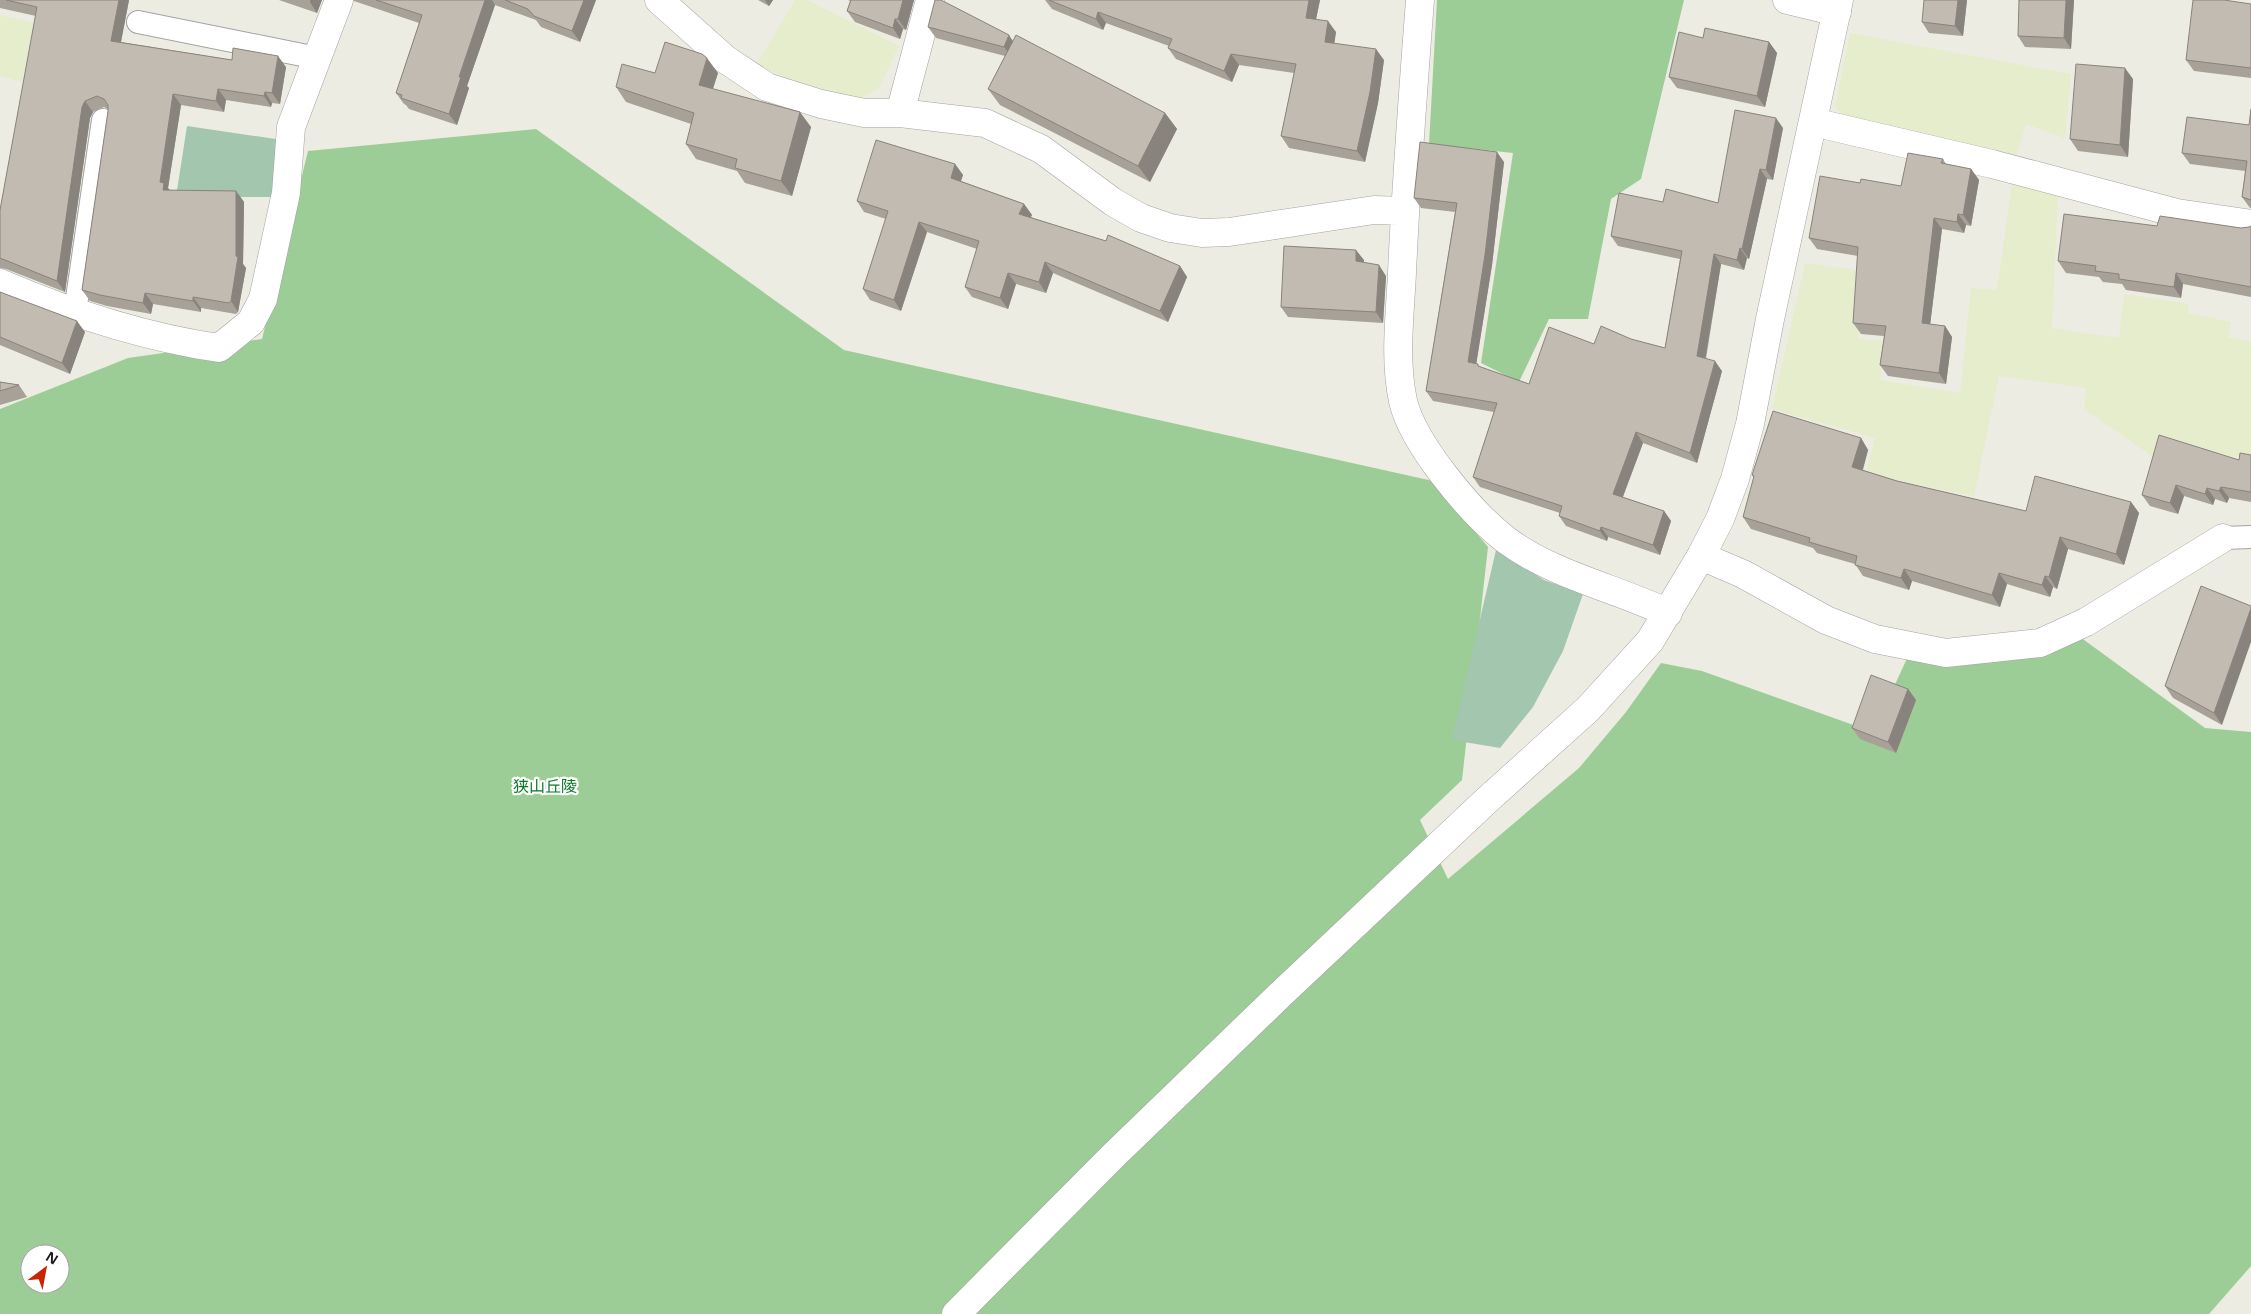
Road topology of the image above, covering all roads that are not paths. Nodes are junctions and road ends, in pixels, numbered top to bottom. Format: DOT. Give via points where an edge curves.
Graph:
graph roads {
  1 [pos="339,0"];
  2 [pos="659,0"];
  3 [pos="930,0"];
  4 [pos="1420,0"];
  5 [pos="1787,0"];
  6 [pos="1838,6"];
  7 [pos="138,22"];
  8 [pos="317,58"];
  9 [pos="900,114"];
  10 [pos="103,120"];
  11 [pos="1813,122"];
  12 [pos="1404,211"];
  13 [pos="2251,224"];
  14 [pos="0,283"];
  15 [pos="75,312"];
  16 [pos="2251,537"];
  17 [pos="2224,538"];
  18 [pos="1701,556"];
  19 [pos="1668,613"];
  20 [pos="956,1314"];
  1 -- 8 [label="street"];
  2 -- 9 [label="street" via="724,59 767,87 864,113"];
  3 -- 9 [label="street"];
  4 -- 12 [label="street"];
  5 -- 6 [label="street"];
  6 -- 11 [label="street"];
  7 -- 8 [label="lane"];
  8 -- 15 [label="street" via="291,127 286,193 263,299 251,322 219,348 172,341"];
  9 -- 12 [label="street" via="985,123 1041,149 1113,202 1141,218 1170,228 1202,233 1229,232 1374,210"];
  10 -- 15 [label="lane"];
  11 -- 13 [label="street" via="1992,164 2177,213"];
  11 -- 18 [label="street" via="1750,424 1735,479"];
  12 -- 19 [label="street" via="1398,361 1403,402 1417,437 1444,475 1506,540 1549,565"];
  14 -- 15 [label="street"];
  16 -- 17 [label="lane"];
  17 -- 18 [label="street" via="2086,622 2040,643 1946,653 1875,638 1826,620 1743,574"];
  18 -- 19 [label="street"];
  19 -- 20 [label="street" via="1650,641 1588,709 1486,800 1282,993"];
}
